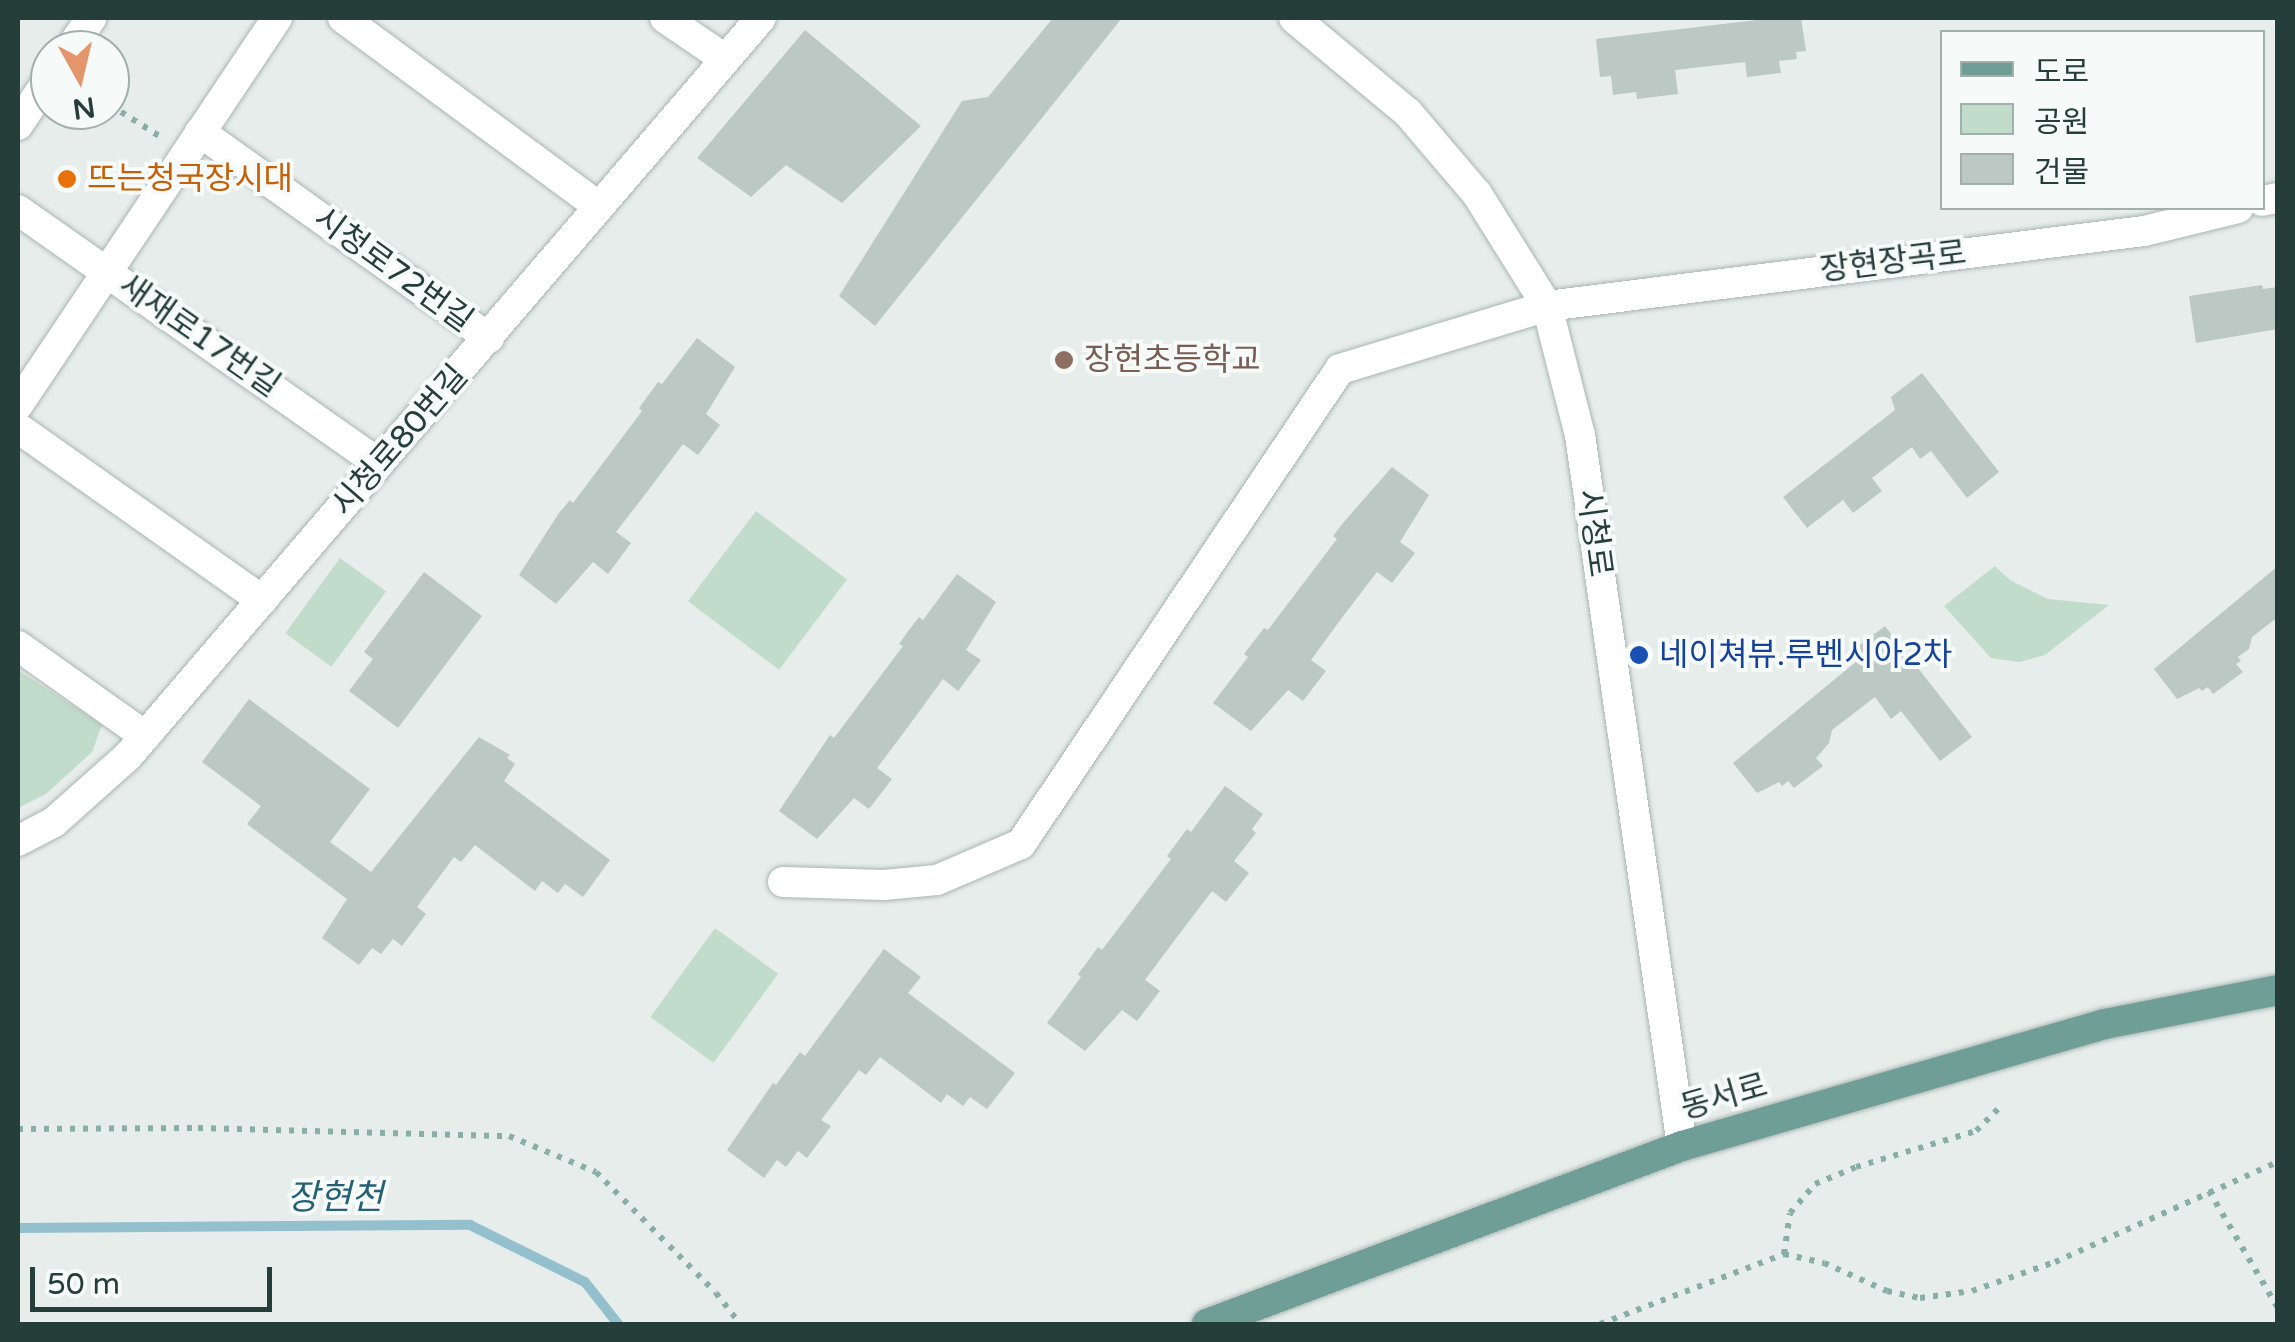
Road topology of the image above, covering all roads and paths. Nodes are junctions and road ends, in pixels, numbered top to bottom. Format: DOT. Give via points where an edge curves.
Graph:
graph roads {
  1 [pos="277,18"];
  2 [pos="343,18"];
  3 [pos="665,18"];
  4 [pos="761,18"];
  5 [pos="1294,18"];
  6 [pos="724,59"];
  7 [pos="130,114"];
  8 [pos="193,142"];
  9 [pos="599,207"];
  10 [pos="18,210"];
  11 [pos="2230,210"];
  12 [pos="107,271"];
  13 [pos="1547,306"];
  14 [pos="489,338"];
  15 [pos="18,405"];
  16 [pos="18,428"];
  17 [pos="380,464"];
  18 [pos="262,600"];
  19 [pos="18,646"];
  20 [pos="145,736"];
  21 [pos="18,841"];
  22 [pos="783,882"];
  23 [pos="2278,990"];
  24 [pos="2002,1105"];
  25 [pos="18,1128"];
  26 [pos="1682,1146"];
  27 [pos="2278,1162"];
  28 [pos="2210,1191"];
  29 [pos="1784,1254"];
  30 [pos="2278,1308"];
  31 [pos="740,1324"];
  32 [pos="1207,1324"];
  33 [pos="1600,1324"];
  1 -- 8 [label="street"];
  2 -- 9 [label="street"];
  3 -- 6 [label="street"];
  4 -- 6 [label="street, 시청로80번길"];
  5 -- 13 [label="street, 시청로" via="1408,113 1477,194"];
  6 -- 9 [label="street, 시청로80번길"];
  7 -- 8 [label="path"];
  8 -- 12 [label="street"];
  8 -- 14 [label="street, 시청로72번길"];
  9 -- 14 [label="street, 시청로80번길"];
  10 -- 12 [label="street, 새재로17번길"];
  11 -- 13 [label="street, 장현장곡로" via="2144,231"];
  12 -- 15 [label="street"];
  12 -- 17 [label="street, 새재로17번길"];
  13 -- 22 [label="street, 장현장곡로" via="1340,370 1021,844 937,880"];
  13 -- 26 [label="street, 시청로" via="1580,435"];
  14 -- 17 [label="street, 시청로80번길"];
  16 -- 18 [label="street"];
  17 -- 18 [label="street, 시청로80번길"];
  18 -- 20 [label="street, 시청로80번길"];
  19 -- 20 [label="street"];
  20 -- 21 [label="street, 시청로80번길" via="54,822"];
  23 -- 26 [label="main road, 동서로" via="2105,1024"];
  24 -- 29 [label="path" via="1976,1131 1815,1184 1790,1213"];
  25 -- 31 [label="path" via="509,1136 596,1172"];
  26 -- 32 [label="main road, 동서로"];
  27 -- 28 [label="path"];
  28 -- 29 [label="path" via="2055,1262 1972,1291 1920,1298"];
  28 -- 30 [label="path"];
  29 -- 33 [label="path"];
}
